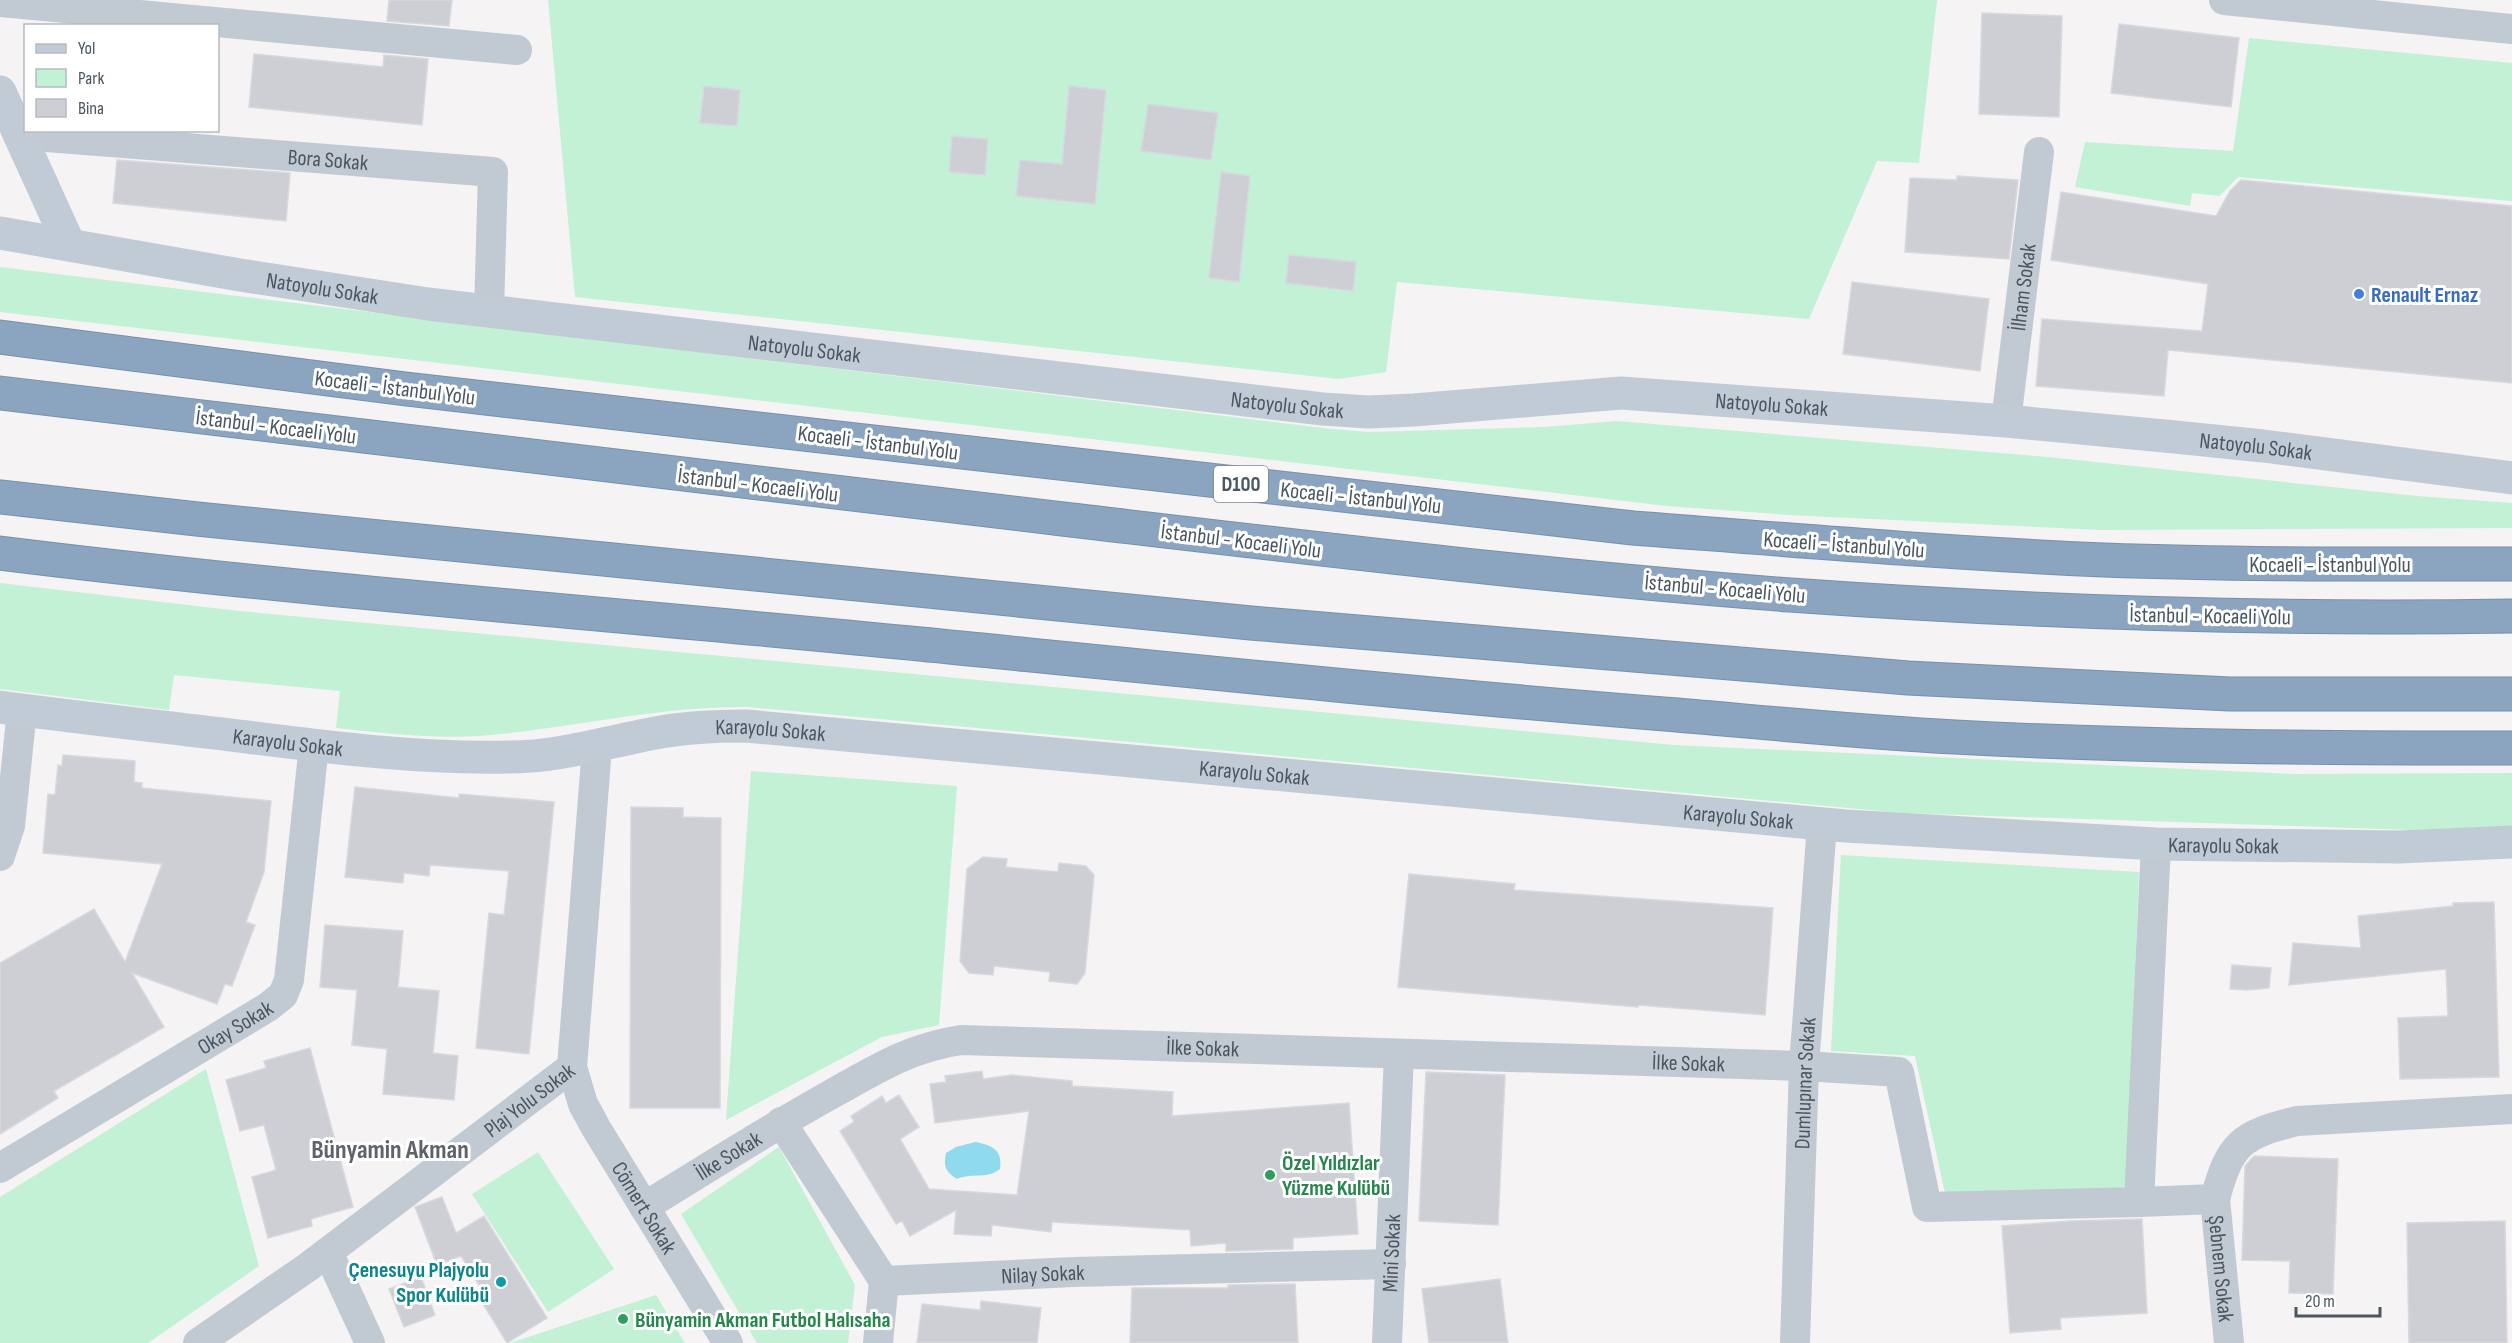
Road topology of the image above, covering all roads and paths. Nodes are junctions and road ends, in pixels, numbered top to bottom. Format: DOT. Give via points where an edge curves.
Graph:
graph roads {
  1 [pos="2224,0"];
  2 [pos="0,2"];
  3 [pos="2480,13"];
  4 [pos="2512,29"];
  5 [pos="517,50"];
  6 [pos="0,92"];
  7 [pos="21,135"];
  8 [pos="2039,152"];
  9 [pos="0,233"];
  10 [pos="69,244"];
  11 [pos="489,311"];
  12 [pos="0,337"];
  13 [pos="0,393"];
  14 [pos="2006,421"];
  15 [pos="2512,478"];
  16 [pos="0,497"];
  17 [pos="0,554"];
  18 [pos="2512,564"];
  19 [pos="2500,616"];
  20 [pos="2512,694"];
  21 [pos="11,708"];
  22 [pos="314,745"];
  23 [pos="597,747"];
  24 [pos="2512,748"];
  25 [pos="1822,824"];
  26 [pos="2512,842"];
  27 [pos="2156,844"];
  28 [pos="0,856"];
  29 [pos="1399,1054"];
  30 [pos="572,1066"];
  31 [pos="1804,1066"];
  32 [pos="2512,1109"];
  33 [pos="781,1122"];
  34 [pos="0,1168"];
  35 [pos="2215,1199"];
  36 [pos="2139,1202"];
  37 [pos="644,1207"];
  38 [pos="328,1252"];
  39 [pos="1391,1264"];
  40 [pos="884,1281"];
  41 [pos="198,1343"];
  42 [pos="370,1343"];
  43 [pos="728,1343"];
  44 [pos="878,1343"];
  45 [pos="1387,1343"];
  46 [pos="1795,1343"];
  47 [pos="2229,1343"];
  1 -- 3 [label="street"];
  2 -- 5 [label="street"];
  3 -- 4 [label="street"];
  6 -- 7 [label="main road"];
  7 -- 10 [label="main road"];
  7 -- 11 [label="street, Bora Sokak" via="494,172"];
  8 -- 14 [label="street, İlham Sokak"];
  9 -- 10 [label="main road, Natoyolu Sokak"];
  10 -- 11 [label="main road, Natoyolu Sokak" via="309,286"];
  11 -- 14 [label="main road, Natoyolu Sokak" via="1323,409 1414,410 1622,393"];
  12 -- 18 [label="highway, Kocaeli - İstanbul Yolu / D100" via="395,387 1633,528 1850,546 2106,560"];
  13 -- 19 [label="highway, İstanbul - Kocaeli Yolu" via="1496,569 1786,594 2115,613"];
  14 -- 15 [label="main road, Natoyolu Sokak" via="2263,446"];
  16 -- 20 [label="highway" via="1251,623 1908,678 2230,694"];
  17 -- 24 [label="highway" via="250,582 1526,703 1798,725 2098,744"];
  21 -- 22 [label="main road, Karayolu Sokak"];
  21 -- 28 [label="street" via="10,826"];
  22 -- 23 [label="main road, Karayolu Sokak" via="432,756 511,758"];
  22 -- 34 [label="street, Okay Sokak" via="290,980 283,995"];
  23 -- 25 [label="main road, Karayolu Sokak" via="692,727 747,726"];
  23 -- 30 [label="street, Plaj Yolu Sokak"];
  25 -- 27 [label="main road, Karayolu Sokak"];
  25 -- 31 [label="street, Dumlupınar Sokak"];
  26 -- 27 [label="main road, Karayolu Sokak" via="2399,848"];
  27 -- 36 [label="street"];
  29 -- 31 [label="street, İlke Sokak"];
  29 -- 33 [label="street, İlke Sokak" via="960,1040 910,1052"];
  29 -- 39 [label="street, Mini Sokak"];
  30 -- 37 [label="street, Cömert Sokak" via="583,1104"];
  30 -- 38 [label="street, Plaj Yolu Sokak"];
  31 -- 36 [label="street, İlke Sokak" via="1899,1072 1927,1207"];
  31 -- 46 [label="street, Dumlupınar Sokak"];
  32 -- 35 [label="street" via="2297,1122 2275,1127 2241,1142 2230,1155"];
  33 -- 37 [label="street, İlke Sokak"];
  33 -- 40 [label="street"];
  35 -- 36 [label="street, Şebnem Sokak"];
  35 -- 47 [label="street, Şebnem Sokak"];
  37 -- 43 [label="street, Cömert Sokak"];
  38 -- 41 [label="street, Plaj Yolu Sokak"];
  38 -- 42 [label="street"];
  39 -- 40 [label="street, Nilay Sokak"];
  39 -- 45 [label="street, Mini Sokak"];
  40 -- 44 [label="street"];
}
